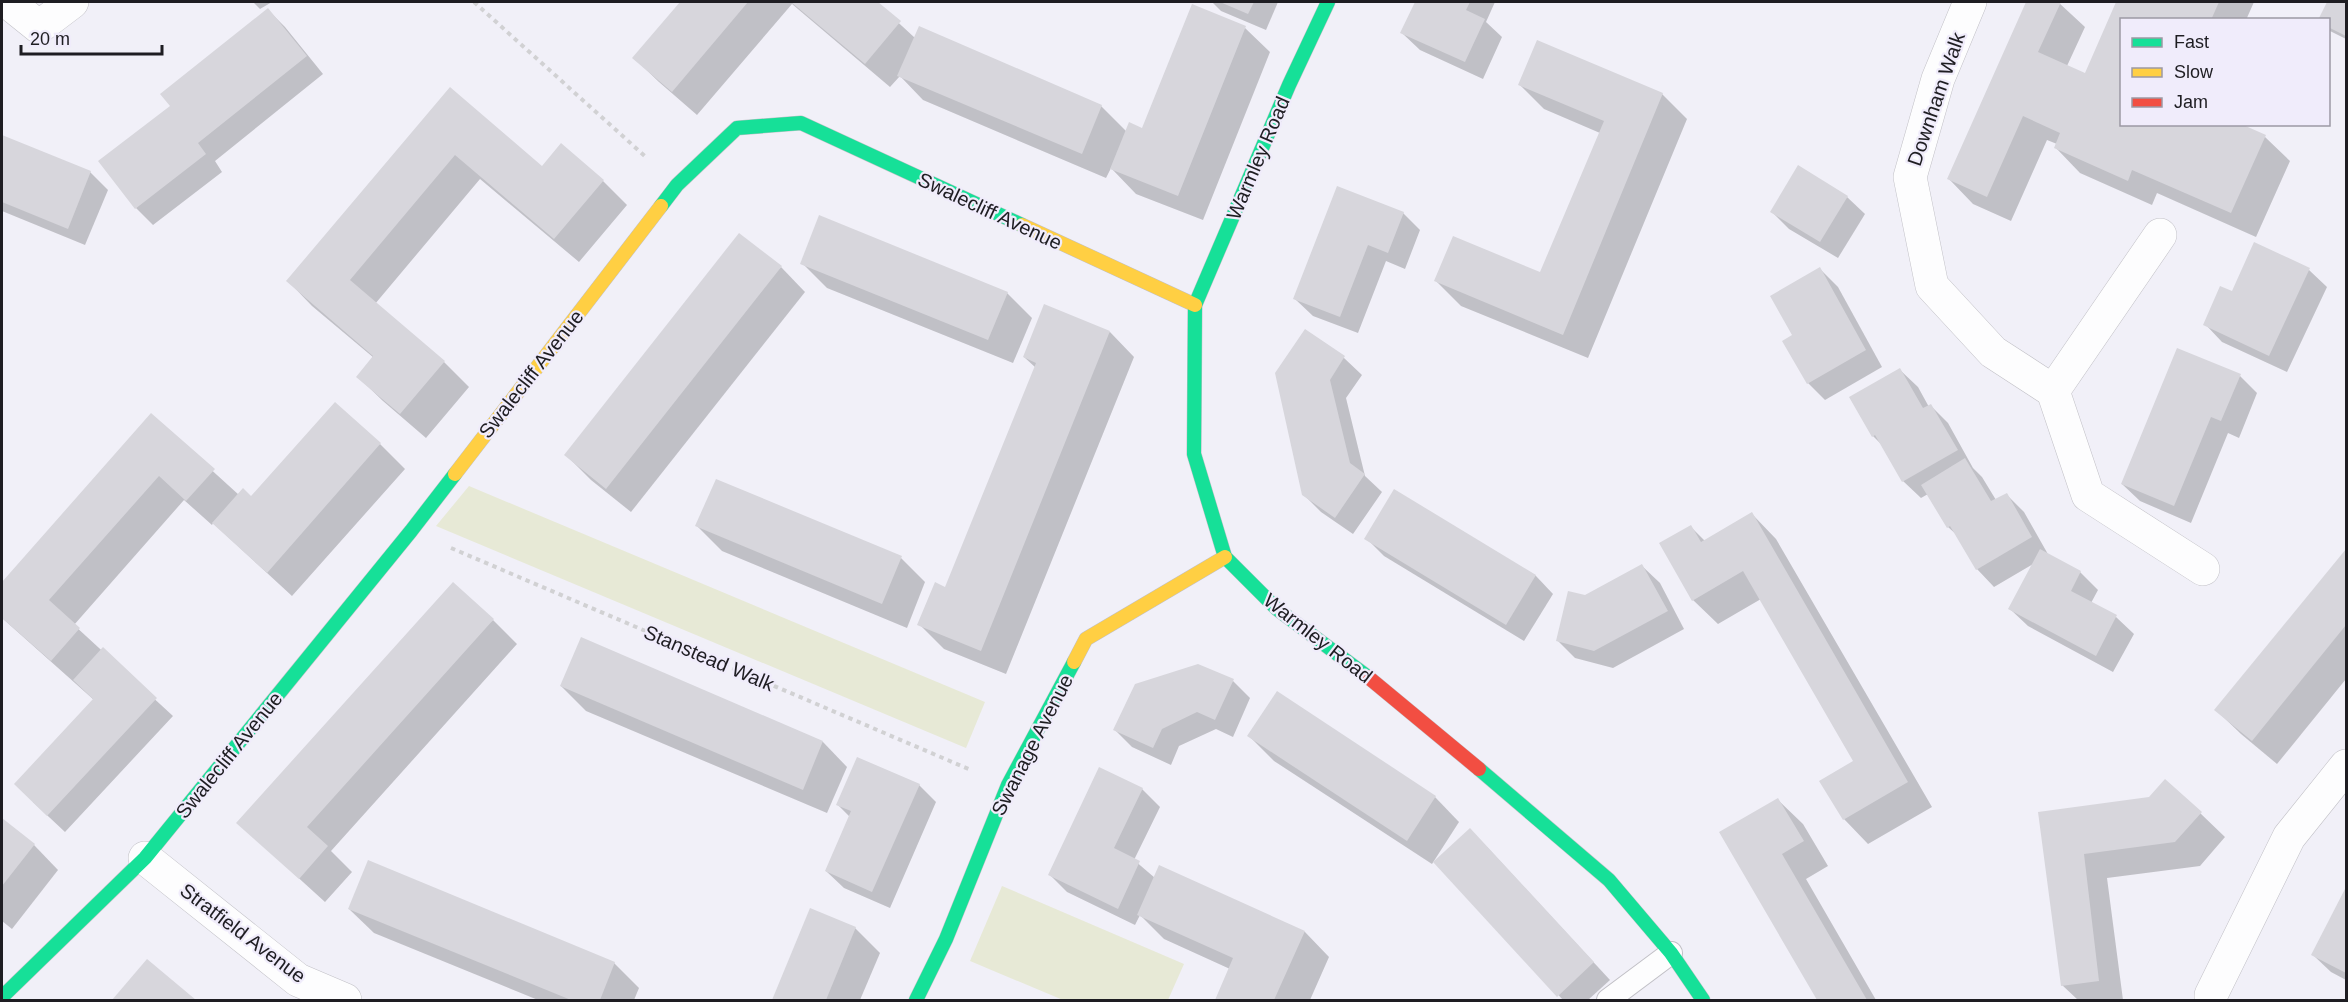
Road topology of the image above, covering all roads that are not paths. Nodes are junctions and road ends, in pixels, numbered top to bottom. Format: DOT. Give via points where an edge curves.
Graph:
graph roads {
  1 [pos="8,2"];
  2 [pos="72,2"];
  3 [pos="1328,2"];
  4 [pos="1970,2"];
  5 [pos="2160,235"];
  6 [pos="1195,305"];
  7 [pos="2053,391"];
  8 [pos="1225,557"];
  9 [pos="2203,569"];
  10 [pos="2346,766"];
  11 [pos="145,858"];
  12 [pos="1671,953"];
  13 [pos="2,997"];
  14 [pos="345,1000"];
  15 [pos="915,1000"];
  16 [pos="1608,1000"];
  17 [pos="1703,1000"];
  18 [pos="2211,1000"];
  1 -- 2 [label="street" via="39,27"];
  3 -- 6 [label="street, Warmley Road"];
  4 -- 7 [label="street, Downham Walk" via="1938,79 1910,177 1932,286 1993,352"];
  5 -- 7 [label="street"];
  6 -- 8 [label="street, Warmley Road" via="1194,454"];
  6 -- 11 [label="street, Swalecliff Avenue" via="801,123 737,128 677,184 411,531"];
  7 -- 9 [label="street" via="2088,495"];
  8 -- 12 [label="street, Warmley Road" via="1277,609 1391,694 1609,880"];
  8 -- 15 [label="street, Swanage Avenue" via="1086,639 1008,785 946,939"];
  10 -- 18 [label="street" via="2289,837"];
  11 -- 13 [label="street, Swalecliff Avenue"];
  11 -- 14 [label="street, Stratfield Avenue" via="298,980"];
  12 -- 16 [label="lane"];
  12 -- 17 [label="street, Warmley Road"];
}
